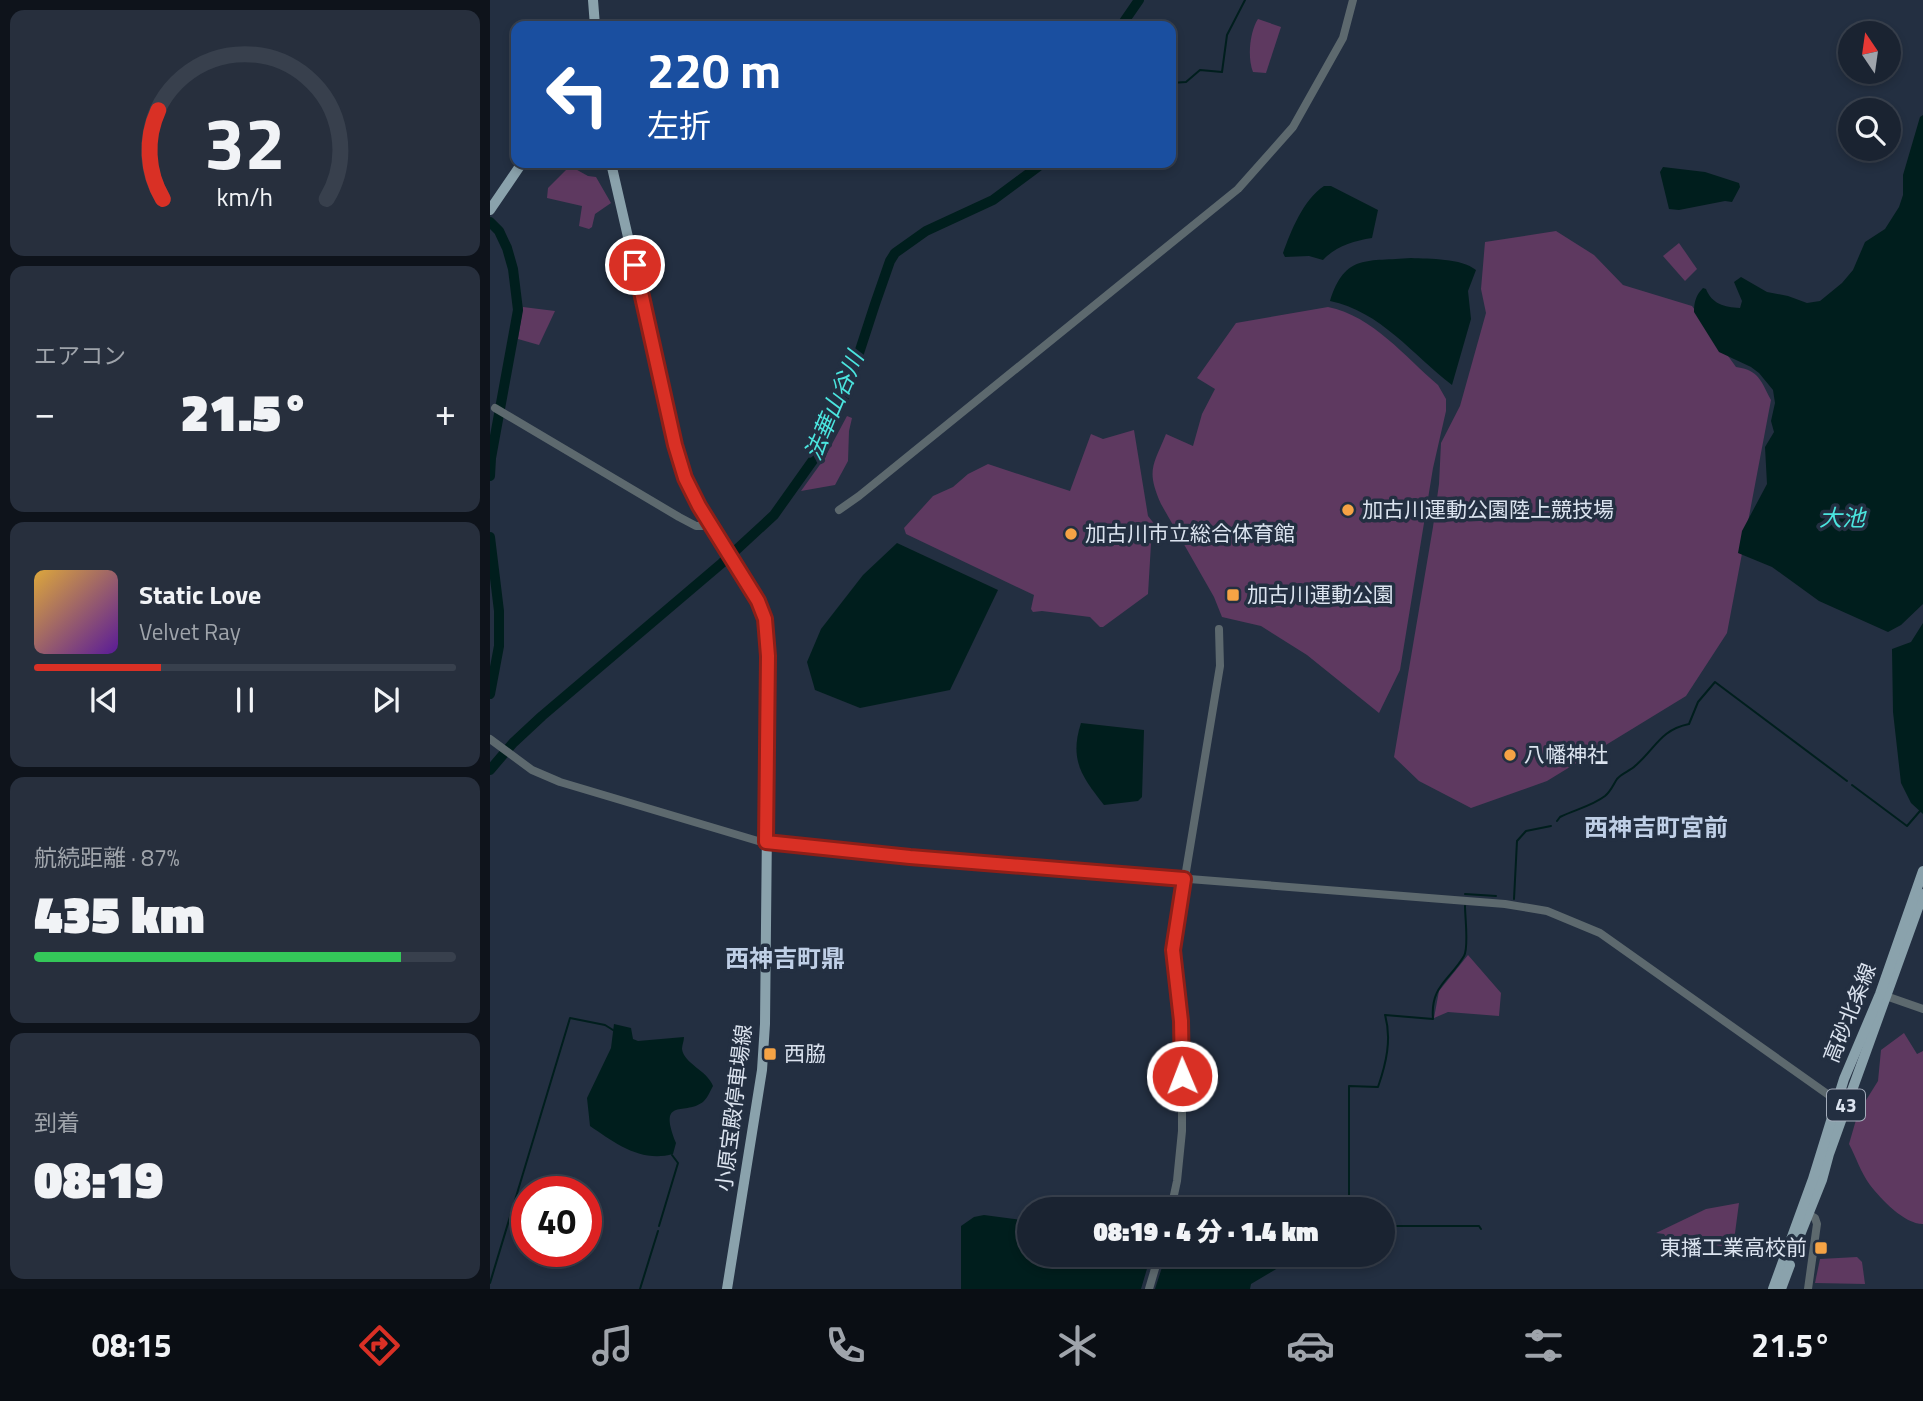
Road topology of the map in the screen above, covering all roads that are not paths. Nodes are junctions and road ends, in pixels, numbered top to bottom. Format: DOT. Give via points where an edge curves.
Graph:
graph roads {
  1 [pos="593,0"];
  2 [pos="1353,0"];
  3 [pos="595,21"];
  4 [pos="519,168"];
  5 [pos="612,168"];
  6 [pos="490,210"];
  7 [pos="495,408"];
  8 [pos="839,510"];
  9 [pos="712,526"];
  10 [pos="1219,629"];
  11 [pos="493,741"];
  12 [pos="766,842"];
  13 [pos="1923,871"];
  14 [pos="1184,879"];
  15 [pos="1923,894"];
  16 [pos="1883,996"];
  17 [pos="1923,1009"];
  18 [pos="1841,1103"];
  19 [pos="1174,1197"];
  20 [pos="1804,1212"];
  21 [pos="1155,1267"];
  22 [pos="727,1289"];
  23 [pos="1149,1289"];
  24 [pos="1773,1289"];
  25 [pos="1781,1289"];
  26 [pos="1808,1289"];
  1 -- 3 [label="main road"];
  2 -- 8 [label="street" via="1343,38 1293,127 1238,189"];
  4 -- 6 [label="main road"];
  5 -- 9 [label="main road, 小原宝殿停車場線" via="679,459 692,494"];
  7 -- 9 [label="street" via="679,517 696,526"];
  9 -- 12 [label="main road, 小原宝殿停車場線" via="758,601 766,625"];
  10 -- 14 [label="street" via="1220,666"];
  11 -- 12 [label="street" via="532,770 560,782"];
  12 -- 14 [label="street"];
  12 -- 22 [label="main road, 小原宝殿停車場線" via="762,1070"];
  13 -- 16 [label="main road, 高砂北条線 / 43"];
  14 -- 18 [label="street" via="1547,911 1600,933"];
  14 -- 19 [label="street" via="1173,950 1182,1076 1182,1131"];
  15 -- 16 [label="main road, 高砂北条線 / 43"];
  16 -- 17 [label="street"];
  16 -- 18 [label="main road, 高砂北条線 / 43"];
  18 -- 20 [label="main road, 高砂北条線 / 43"];
  20 -- 24 [label="main road, 高砂北条線 / 43"];
  20 -- 25 [label="main road, 高砂北条線 / 43"];
  20 -- 26 [label="street" via="1817,1224"];
  21 -- 23 [label="street"];
}
